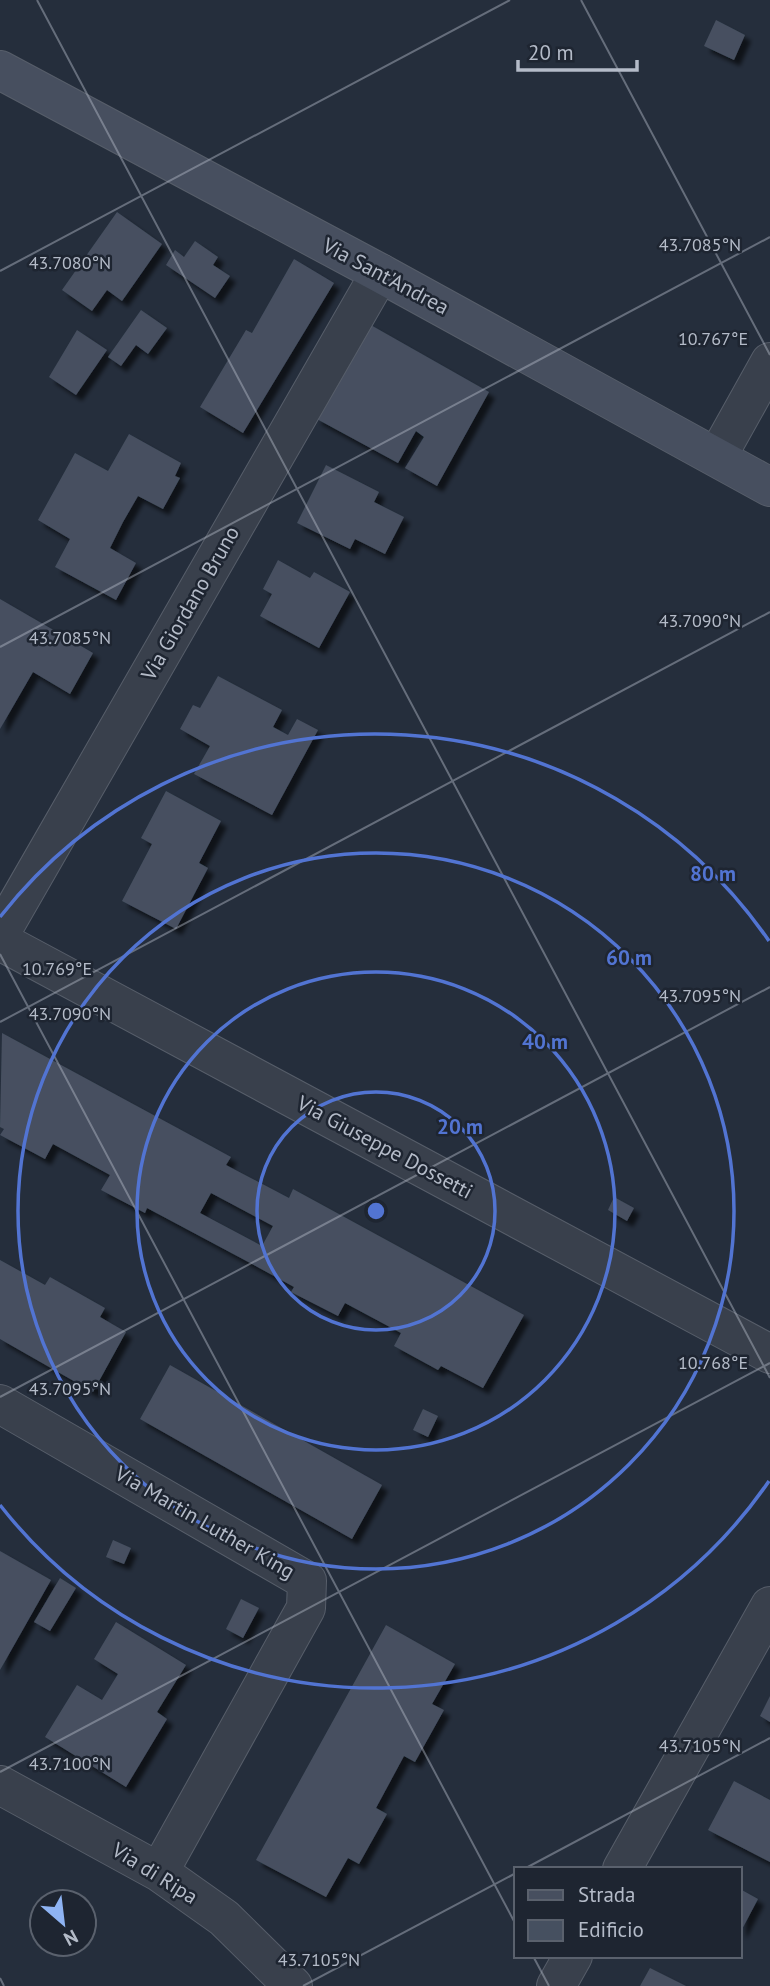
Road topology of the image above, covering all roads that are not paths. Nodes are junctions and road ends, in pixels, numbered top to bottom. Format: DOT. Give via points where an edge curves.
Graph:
graph roads {
  1 [pos="0,70"];
  2 [pos="380,272"];
  3 [pos="770,362"];
  4 [pos="717,457"];
  5 [pos="770,487"];
  6 [pos="0,934"];
  7 [pos="0,941"];
  8 [pos="770,1354"];
  9 [pos="0,1404"];
  10 [pos="770,1606"];
  11 [pos="0,1785"];
  12 [pos="623,1867"];
  13 [pos="159,1872"];
  14 [pos="572,1958"];
  15 [pos="293,1986"];
  16 [pos="556,1986"];
  1 -- 2 [label="street, Via Sant'Andrea"];
  2 -- 4 [label="street, Via Sant'Andrea"];
  2 -- 6 [label="street, Via Giordano Bruno"];
  3 -- 4 [label="street"];
  4 -- 5 [label="street, Via Sant'Andrea"];
  7 -- 8 [label="street, Via Giuseppe Dossetti"];
  9 -- 13 [label="street, Via Martin Luther King" via="307,1581 306,1608"];
  10 -- 12 [label="street"];
  11 -- 13 [label="street, Via di Ripa"];
  13 -- 15 [label="street, Via di Ripa" via="224,1918"];
  14 -- 16 [label="street"];
}
